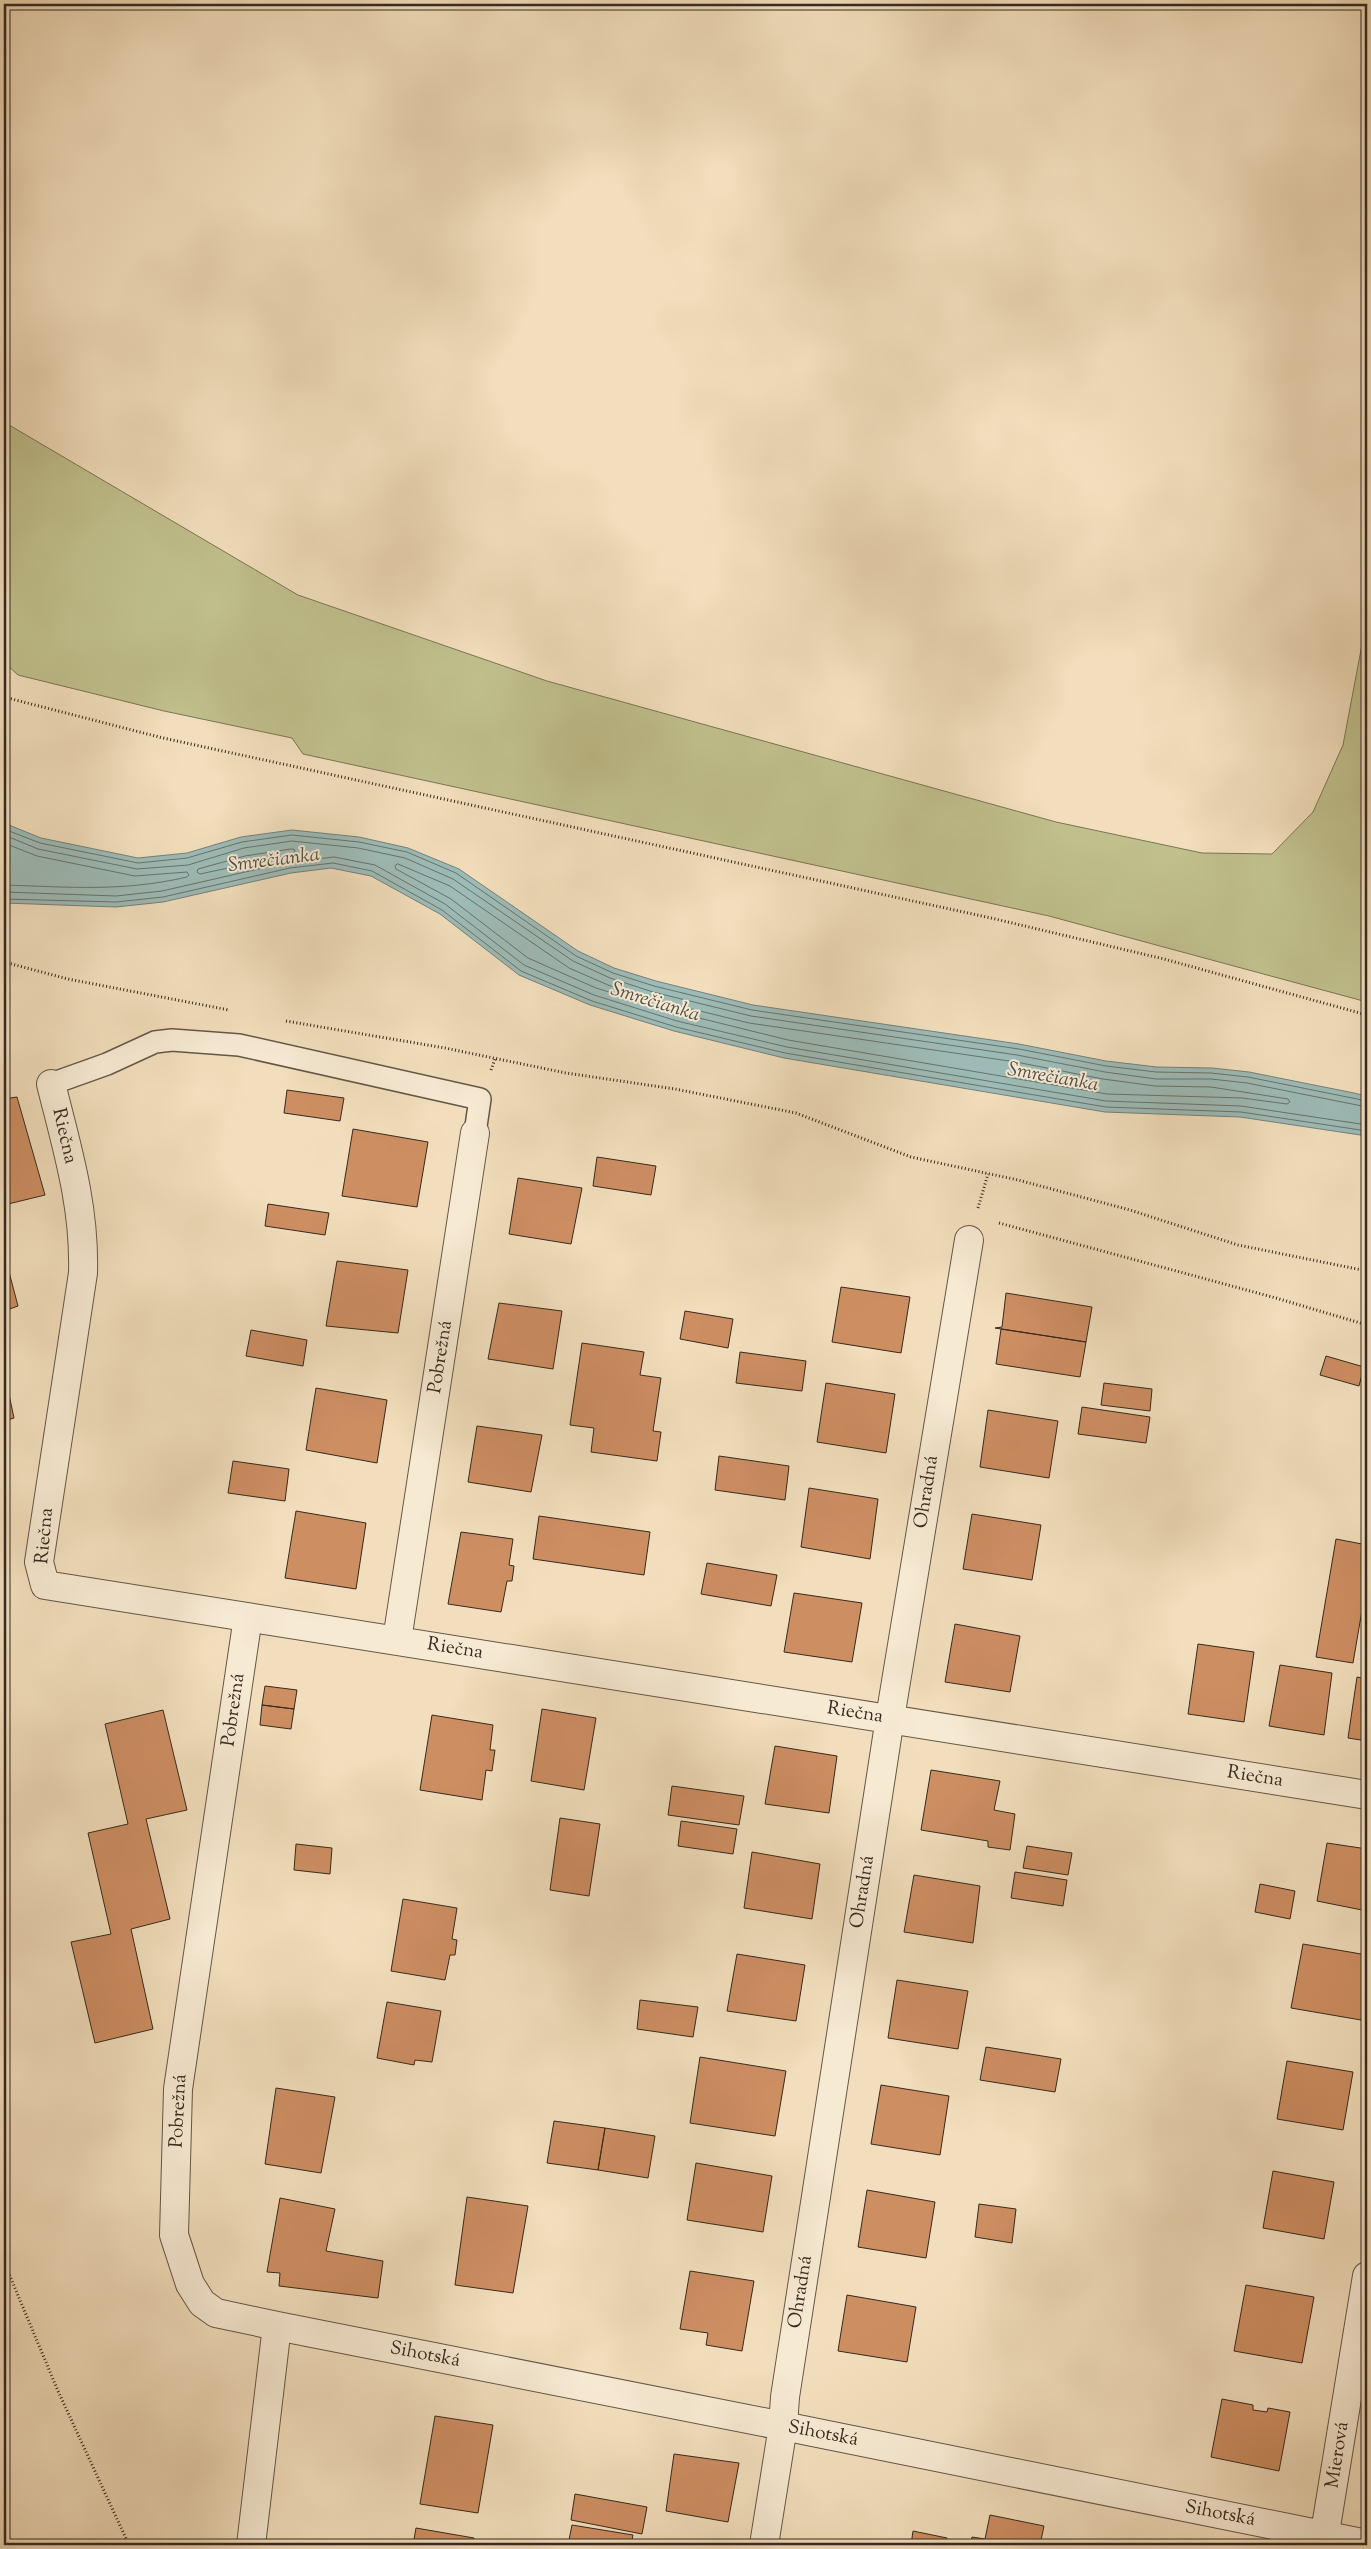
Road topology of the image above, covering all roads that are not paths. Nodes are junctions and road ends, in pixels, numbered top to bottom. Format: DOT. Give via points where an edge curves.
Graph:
graph roads {
  1 [pos="51,1084"];
  2 [pos="475,1133"];
  3 [pos="969,1240"];
  4 [pos="248,1617"];
  5 [pos="397,1640"];
  6 [pos="890,1718"];
  7 [pos="1367,1795"];
  8 [pos="1367,2276"];
  9 [pos="277,2326"];
  10 [pos="783,2426"];
  11 [pos="1323,2540"];
  12 [pos="1367,2544"];
  13 [pos="251,2545"];
  14 [pos="764,2545"];
  1 -- 2 [label="lane" via="155,1042 172,1040 239,1045 480,1099"];
  1 -- 4 [label="street, Riečna" via="80,1207 84,1243 39,1562 45,1585"];
  2 -- 5 [label="street, Pobrežná"];
  3 -- 6 [label="street, Ohradná"];
  4 -- 5 [label="street, Riečna"];
  4 -- 9 [label="street, Pobrežná" via="178,2088 174,2235 190,2284 202,2303 216,2313"];
  5 -- 6 [label="street, Riečna"];
  6 -- 7 [label="street, Riečna"];
  6 -- 10 [label="street, Ohradná"];
  8 -- 11 [label="street, Mierová"];
  9 -- 10 [label="street, Sihotská"];
  9 -- 13 [label="street"];
  10 -- 11 [label="street, Sihotská"];
  10 -- 14 [label="street, Ohradná"];
  11 -- 12 [label="street, Sihotská"];
}
